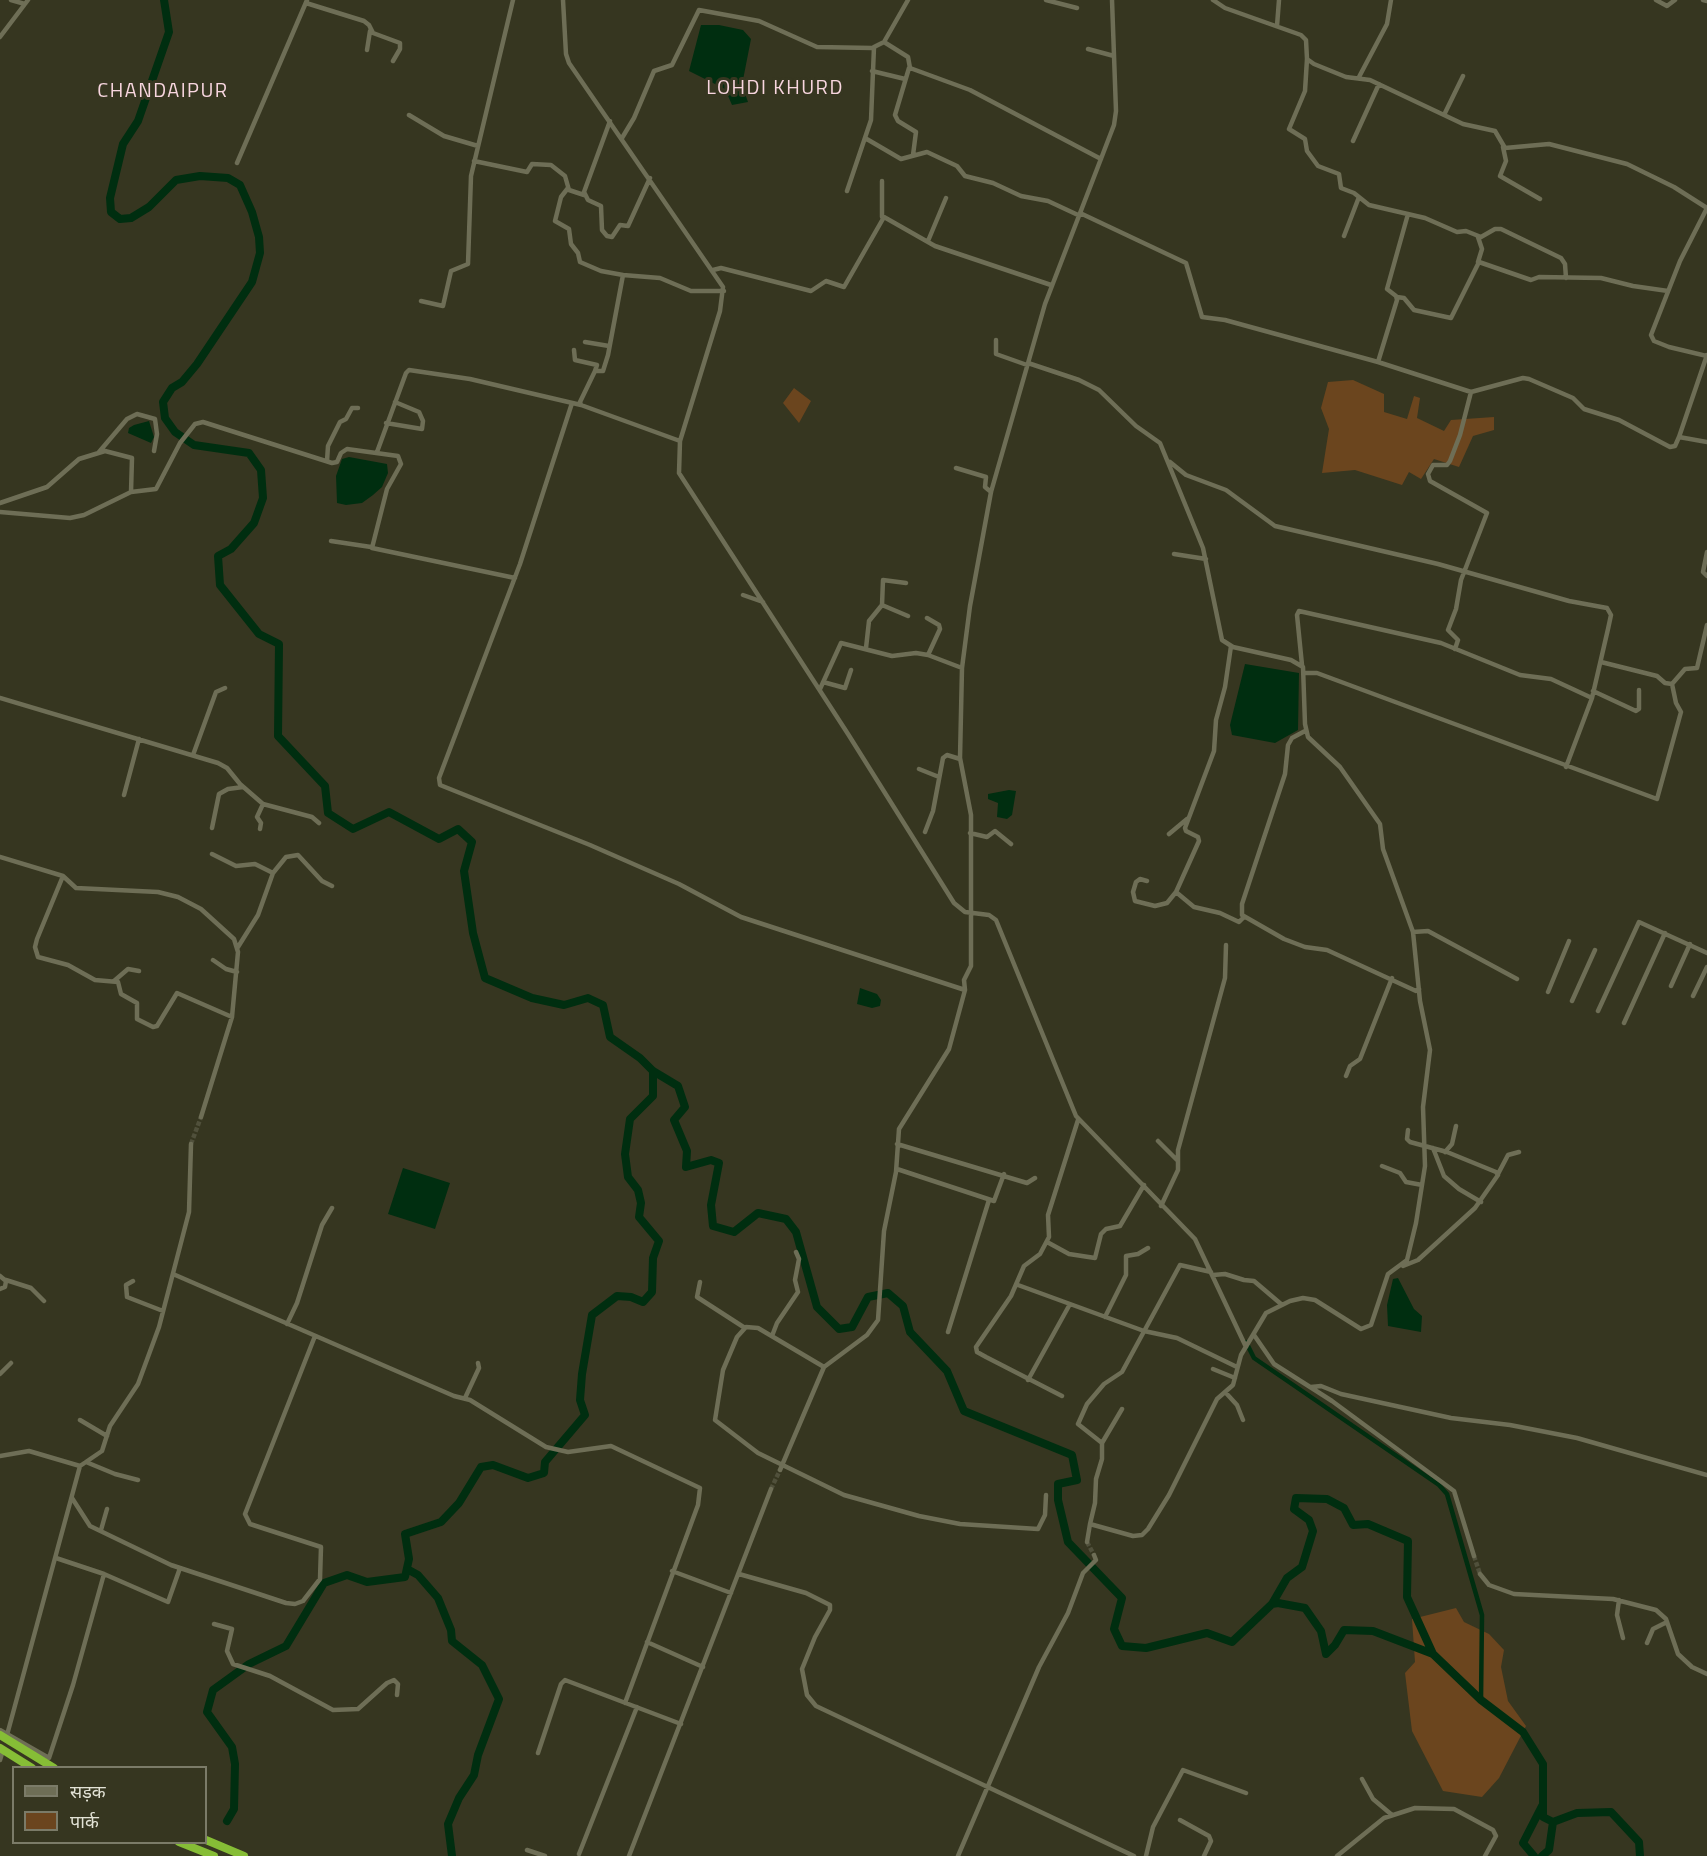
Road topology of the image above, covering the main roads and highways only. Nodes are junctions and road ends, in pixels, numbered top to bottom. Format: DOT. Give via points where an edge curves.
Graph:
graph roads {
  1 [pos="3,1735"];
  2 [pos="1,1749"];
  3 [pos="30,1766"];
  4 [pos="52,1766"];
  5 [pos="207,1840"];
  6 [pos="184,1844"];
  7 [pos="214,1856"];
  8 [pos="244,1856"];
  1 -- 4 [label="highway"];
  2 -- 3 [label="highway"];
  5 -- 8 [label="highway"];
  6 -- 7 [label="highway"];
}
